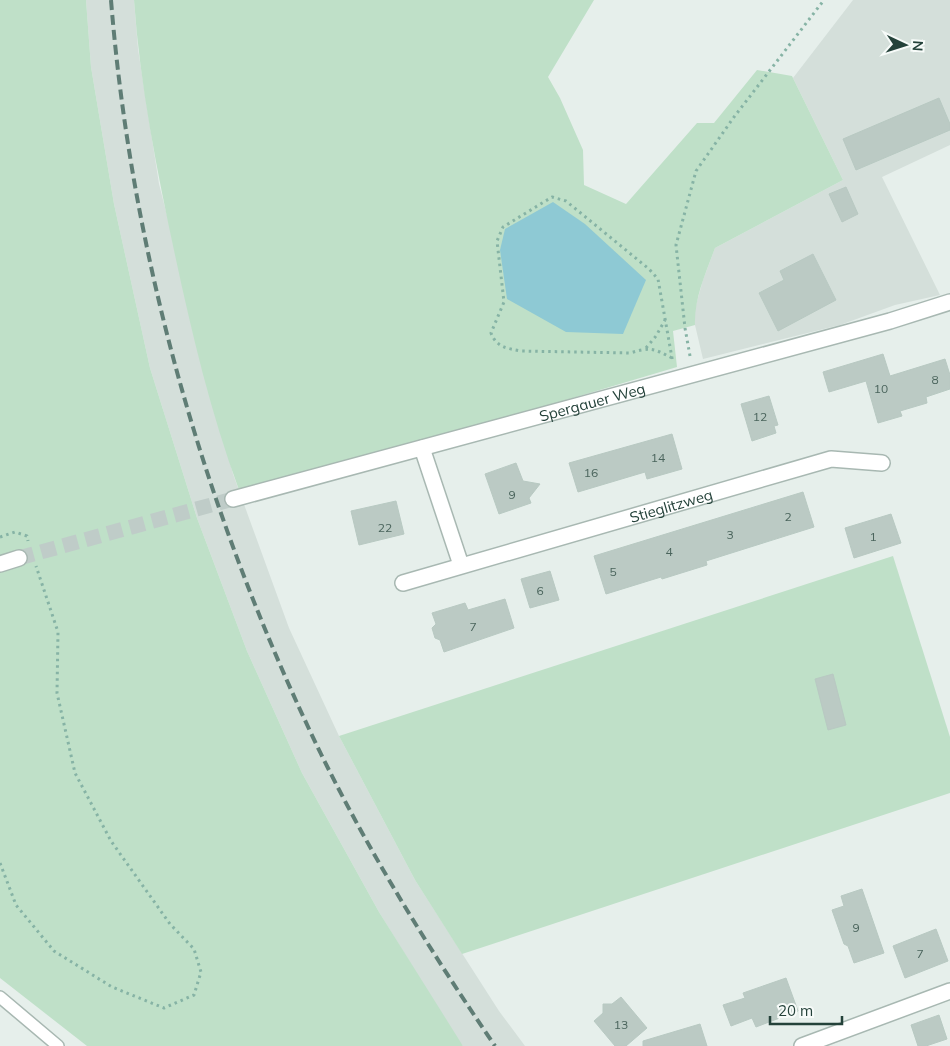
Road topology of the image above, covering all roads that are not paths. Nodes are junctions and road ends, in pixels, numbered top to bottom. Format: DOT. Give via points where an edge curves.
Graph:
graph roads {
  1 [pos="950,302"];
  2 [pos="422,448"];
  3 [pos="882,463"];
  4 [pos="233,499"];
  5 [pos="19,558"];
  6 [pos="0,564"];
  7 [pos="461,565"];
  8 [pos="403,583"];
  9 [pos="950,992"];
  10 [pos="0,997"];
  11 [pos="58,1046"];
  12 [pos="802,1046"];
  1 -- 2 [label="street, Spergauer Weg"];
  2 -- 4 [label="street, Spergauer Weg"];
  2 -- 7 [label="street"];
  3 -- 7 [label="street, Stieglitzweg" via="831,459"];
  5 -- 6 [label="street"];
  7 -- 8 [label="street, Stieglitzweg"];
  9 -- 12 [label="street"];
  10 -- 11 [label="lane"];
}
